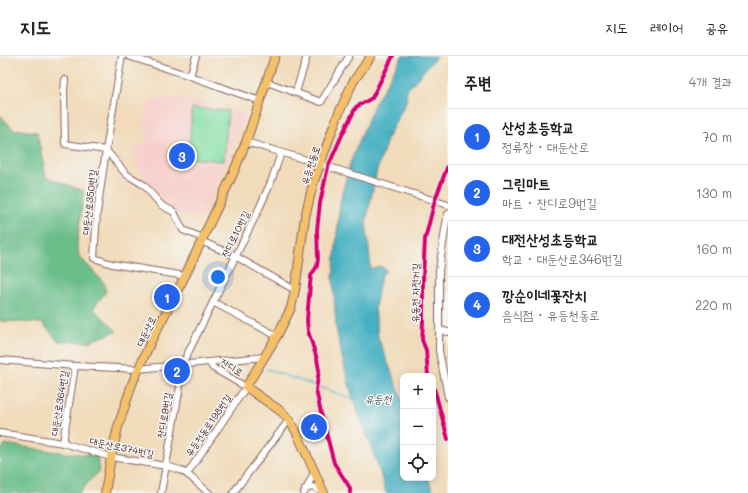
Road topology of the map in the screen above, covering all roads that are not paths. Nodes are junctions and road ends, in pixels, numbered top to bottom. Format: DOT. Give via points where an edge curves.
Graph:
graph roads {
  1 [pos="122,56"];
  2 [pos="128,56"];
  3 [pos="196,56"];
  4 [pos="275,56"];
  5 [pos="308,56"];
  6 [pos="349,56"];
  7 [pos="370,56"];
  8 [pos="190,76"];
  9 [pos="65,80"];
  10 [pos="267,82"];
  11 [pos="296,92"];
  12 [pos="260,101"];
  13 [pos="246,142"];
  14 [pos="106,150"];
  15 [pos="281,153"];
  16 [pos="323,166"];
  17 [pos="448,206"];
  18 [pos="448,214"];
  19 [pos="202,239"];
  20 [pos="235,256"];
  21 [pos="185,276"];
  22 [pos="296,290"];
  23 [pos="213,302"];
  24 [pos="439,330"];
  25 [pos="448,332"];
  26 [pos="277,336"];
  27 [pos="265,357"];
  28 [pos="0,360"];
  29 [pos="209,362"];
  30 [pos="182,365"];
  31 [pos="75,366"];
  32 [pos="138,369"];
  33 [pos="246,387"];
  34 [pos="448,397"];
  35 [pos="289,420"];
  36 [pos="0,433"];
  37 [pos="63,443"];
  38 [pos="111,457"];
  39 [pos="166,466"];
  40 [pos="315,471"];
  41 [pos="187,474"];
  42 [pos="305,491"];
  43 [pos="105,493"];
  44 [pos="161,493"];
  45 [pos="209,493"];
  46 [pos="233,493"];
  47 [pos="323,493"];
  1 -- 14 [label="street, 대둔산로350번길"];
  2 -- 8 [label="street"];
  3 -- 8 [label="street"];
  4 -- 10 [label="main road, 대둔산로"];
  5 -- 11 [label="street"];
  6 -- 11 [label="street" via="321,102"];
  7 -- 16 [label="main road, 유등천동로" via="337,117"];
  8 -- 12 [label="street"];
  9 -- 14 [label="street" via="65,144"];
  10 -- 11 [label="street"];
  10 -- 12 [label="main road, 대둔산로"];
  12 -- 13 [label="main road, 대둔산로"];
  13 -- 15 [label="street"];
  13 -- 19 [label="main road, 대둔산로"];
  14 -- 19 [label="street" via="126,174 144,185 161,205 174,212 183,230"];
  14 -- 21 [label="street, 대둔산로350번길" via="94,258 112,264"];
  15 -- 16 [label="street"];
  15 -- 20 [label="street, 잔디로10번길" via="271,182"];
  16 -- 17 [label="street"];
  16 -- 22 [label="main road, 유등천동로" via="313,184 305,217"];
  18 -- 24 [label="street" via="439,271"];
  19 -- 20 [label="street"];
  19 -- 21 [label="main road, 대둔산로"];
  20 -- 22 [label="street"];
  20 -- 23 [label="street, 잔디로10번길"];
  21 -- 32 [label="main road, 대둔산로"];
  22 -- 26 [label="main road, 유등천동로" via="291,308"];
  23 -- 26 [label="street"];
  23 -- 30 [label="street, 잔디로10번길"];
  24 -- 25 [label="street"];
  24 -- 34 [label="street" via="439,351"];
  26 -- 27 [label="main road, 유등천동로"];
  27 -- 29 [label="street"];
  27 -- 33 [label="main road, 유등천동로"];
  28 -- 31 [label="street, 대둔산로364번길"];
  29 -- 30 [label="street, 잔디로"];
  29 -- 33 [label="street, 잔디로" via="213,368"];
  30 -- 32 [label="street, 잔디로"];
  30 -- 39 [label="street, 잔디로9번길"];
  31 -- 32 [label="street, 대둔산로364번길"];
  31 -- 37 [label="street, 대둔산로364번길"];
  32 -- 38 [label="main road, 대둔산로" via="118,427"];
  33 -- 35 [label="main road" via="282,412"];
  33 -- 41 [label="street, 유등천동로198번길"];
  35 -- 40 [label="main road"];
  35 -- 46 [label="street"];
  36 -- 37 [label="street, 대둔산로374번길"];
  37 -- 38 [label="street, 대둔산로374번길"];
  38 -- 39 [label="street, 대둔산로374번길"];
  38 -- 43 [label="main road, 대둔산로"];
  39 -- 41 [label="street, 대둔산로374번길"];
  39 -- 44 [label="street, 잔디로9번길"];
  40 -- 42 [label="street"];
  40 -- 47 [label="main road"];
  41 -- 45 [label="street, 대둔산로374번길"];
  42 -- 47 [label="street" via="312,486"];
}
